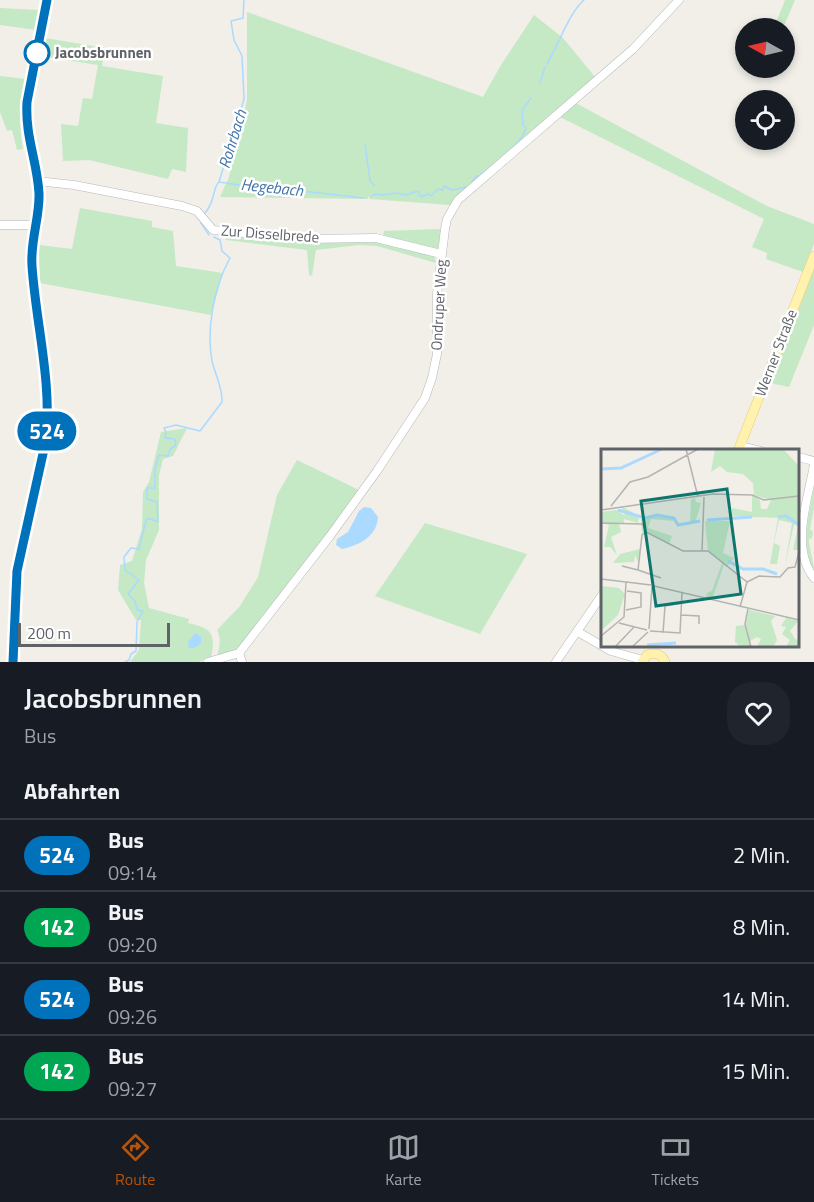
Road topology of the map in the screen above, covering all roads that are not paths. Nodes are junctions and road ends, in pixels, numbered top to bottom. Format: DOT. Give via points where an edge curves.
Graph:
graph roads {
  1 [pos="47,0"];
  2 [pos="679,0"];
  3 [pos="37,181"];
  4 [pos="0,225"];
  5 [pos="35,225"];
  6 [pos="441,254"];
  7 [pos="814,256"];
  8 [pos="739,448"];
  9 [pos="799,458"];
  10 [pos="814,463"];
  11 [pos="814,578"];
  12 [pos="601,598"];
  13 [pos="578,632"];
  14 [pos="601,645"];
  15 [pos="604,647"];
  16 [pos="659,650"];
  17 [pos="238,653"];
  18 [pos="642,661"];
  19 [pos="13,662"];
  20 [pos="208,662"];
  21 [pos="243,662"];
  22 [pos="556,662"];
  23 [pos="665,662"];
  1 -- 3 [label="street" via="27,112"];
  2 -- 6 [label="street, Ondruper Weg" via="633,49 458,200 447,219"];
  3 -- 5 [label="street"];
  3 -- 6 [label="street, Zur Disselbrede" via="182,206 197,211 213,230 304,239 376,238"];
  4 -- 5 [label="street"];
  5 -- 19 [label="street" via="32,269 48,424 17,571"];
  6 -- 17 [label="street, Ondruper Weg" via="438,354 424,398 330,536"];
  7 -- 8 [label="main road, Werner Straße"];
  9 -- 10 [label="street"];
  10 -- 11 [label="street" via="801,543 804,561"];
  12 -- 13 [label="street"];
  13 -- 14 [label="street"];
  13 -- 22 [label="street"];
  15 -- 18 [label="street"];
  16 -- 18 [label="main road"];
  16 -- 23 [label="main road"];
  17 -- 20 [label="street"];
  17 -- 21 [label="street"];
}
